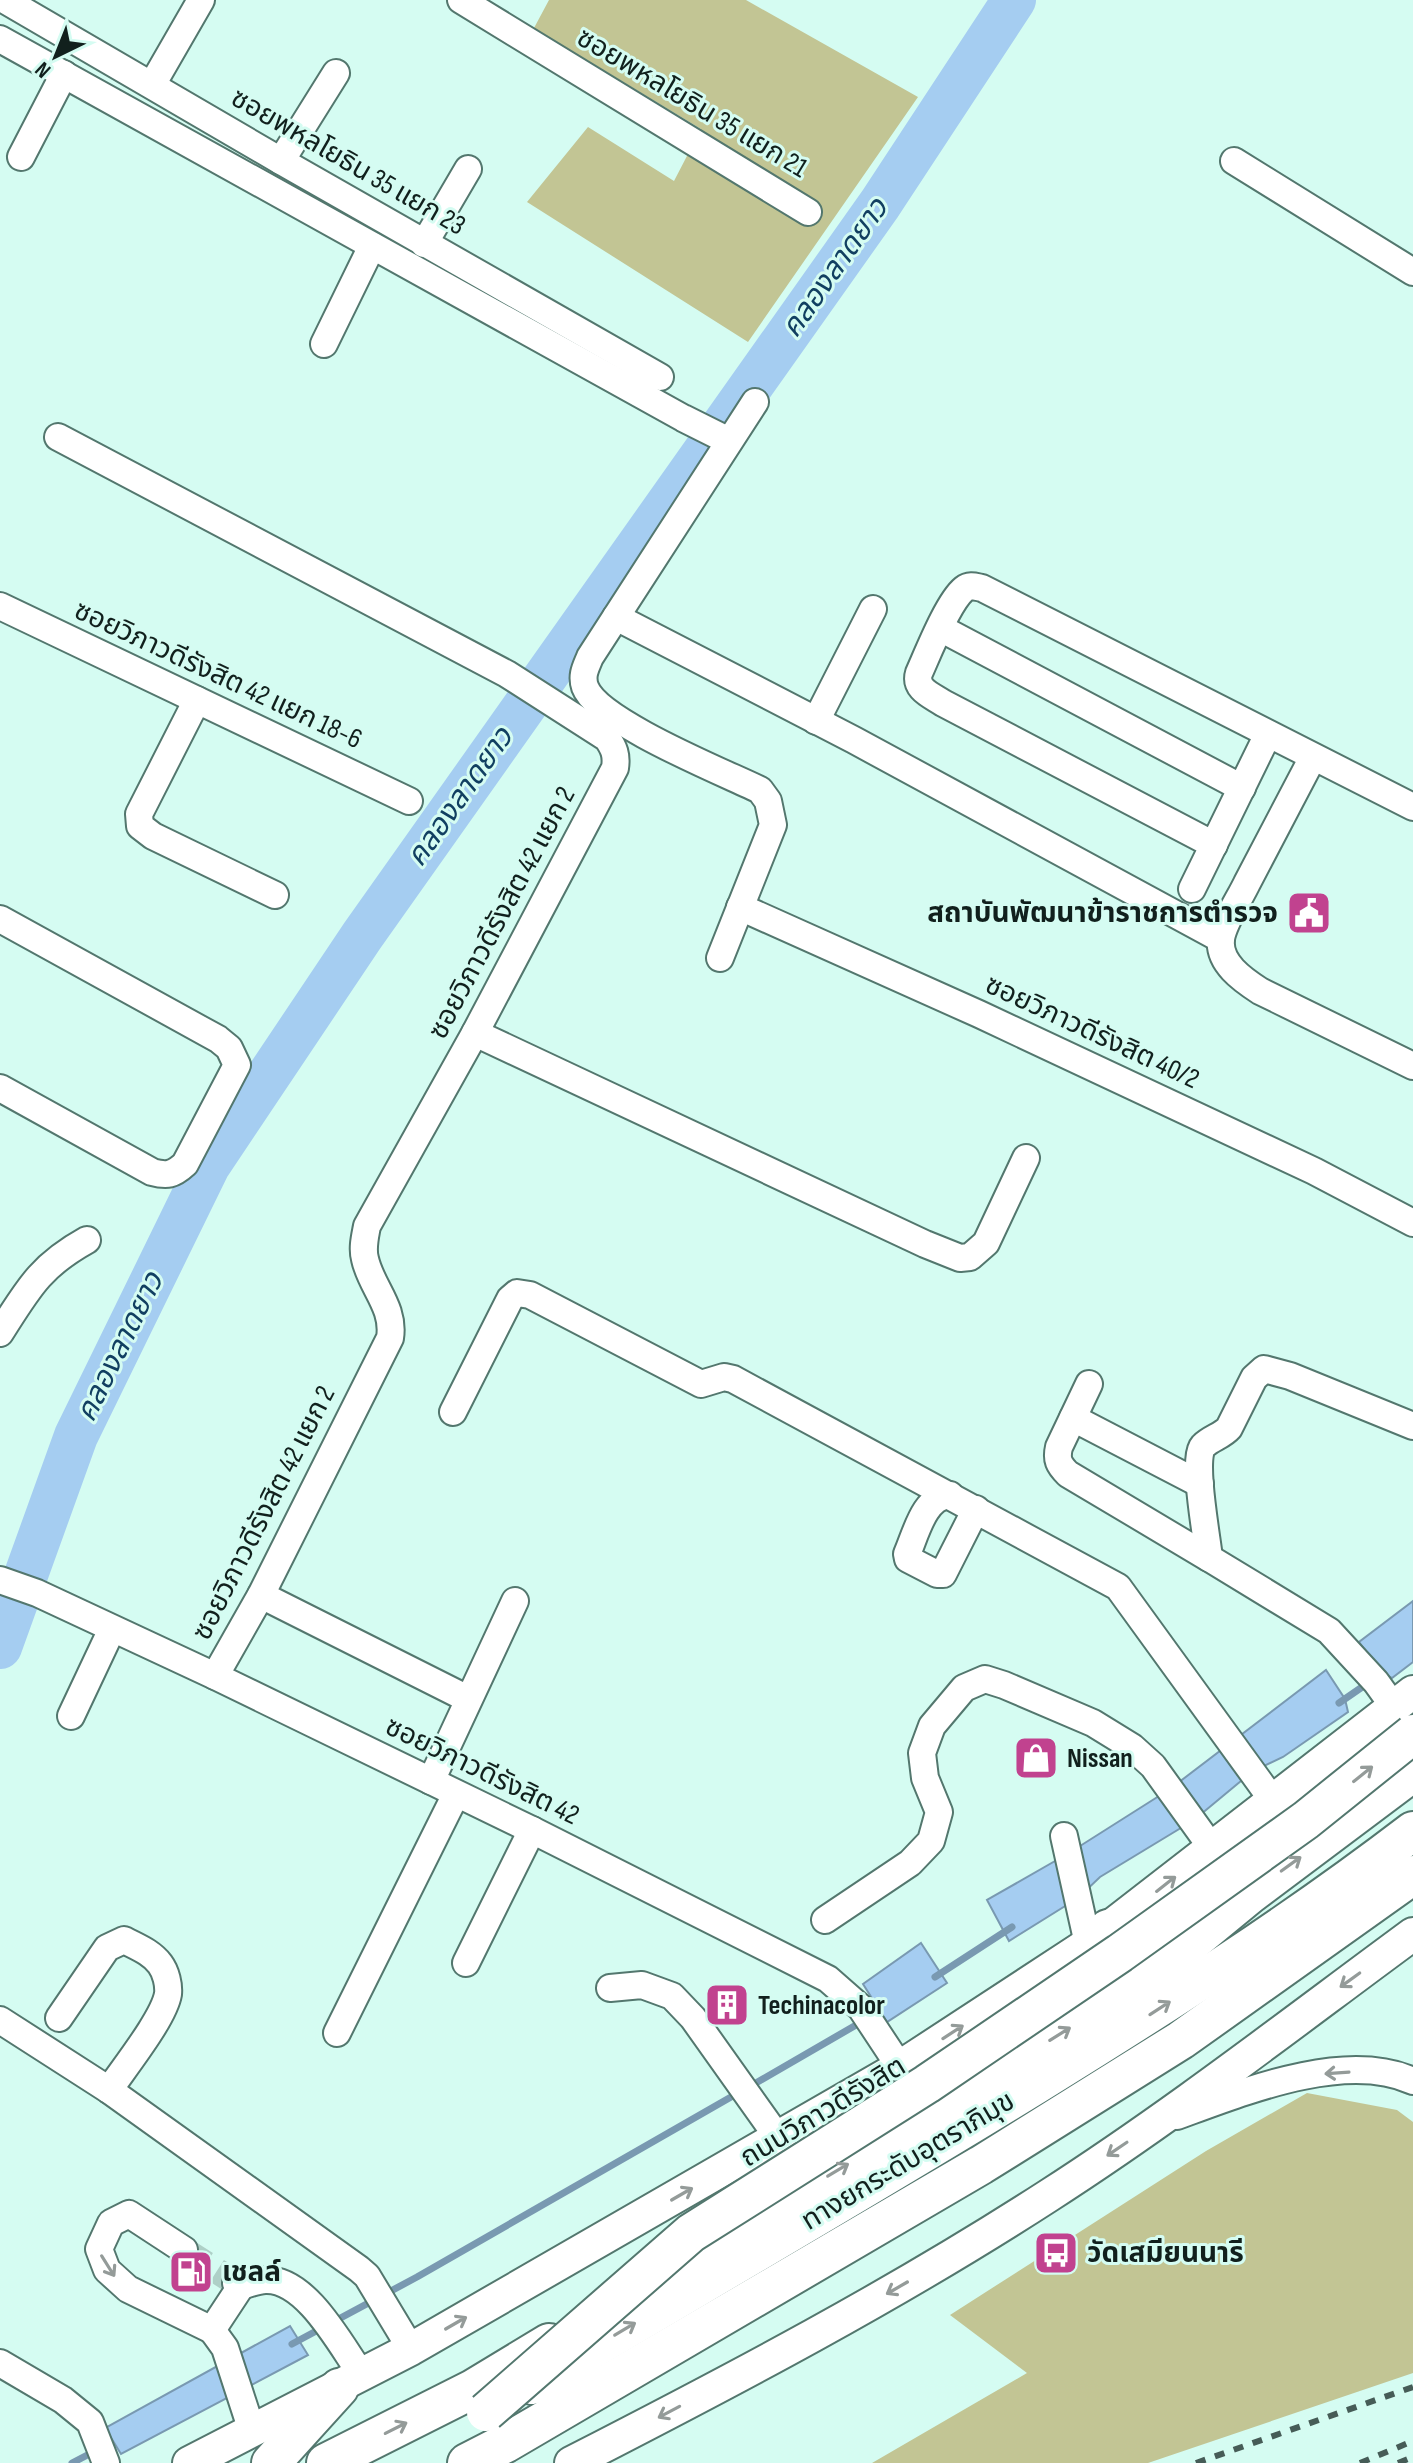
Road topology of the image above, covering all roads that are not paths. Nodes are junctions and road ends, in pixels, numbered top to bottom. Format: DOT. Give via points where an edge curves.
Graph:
graph roads {
  1 [pos="5,0"];
  2 [pos="201,0"];
  3 [pos="461,0"];
  4 [pos="32,6"];
  5 [pos="0,39"];
  6 [pos="336,73"];
  7 [pos="64,74"];
  8 [pos="152,85"];
  9 [pos="21,157"];
  10 [pos="281,161"];
  11 [pos="1234,161"];
  12 [pos="468,169"];
  13 [pos="808,212"];
  14 [pos="424,244"];
  15 [pos="372,246"];
  16 [pos="1413,272"];
  17 [pos="324,344"];
  18 [pos="660,377"];
  19 [pos="755,402"];
  20 [pos="58,437"];
  21 [pos="725,439"];
  22 [pos="0,606"];
  23 [pos="873,609"];
  24 [pos="616,617"];
  25 [pos="940,628"];
  26 [pos="197,700"];
  27 [pos="816,721"];
  28 [pos="1268,734"];
  29 [pos="1313,757"];
  30 [pos="1242,788"];
  31 [pos="409,801"];
  32 [pos="1413,807"];
  33 [pos="1214,845"];
  34 [pos="1192,889"];
  35 [pos="275,895"];
  36 [pos="740,907"];
  37 [pos="0,919"];
  38 [pos="1221,939"];
  39 [pos="720,958"];
  40 [pos="475,1033"];
  41 [pos="1413,1066"];
  42 [pos="0,1088"];
  43 [pos="1026,1158"];
  44 [pos="1413,1223"];
  45 [pos="87,1240"];
  46 [pos="0,1333"];
  47 [pos="1089,1384"];
  48 [pos="453,1412"];
  49 [pos="1073,1418"];
  50 [pos="1413,1426"];
  51 [pos="1200,1484"];
  52 [pos="950,1495"];
  53 [pos="976,1509"];
  54 [pos="1209,1558"];
  55 [pos="5,1581"];
  56 [pos="261,1595"];
  57 [pos="515,1601"];
  58 [pos="112,1629"];
  59 [pos="215,1676"];
  60 [pos="468,1699"];
  61 [pos="1399,1704"];
  62 [pos="71,1716"];
  63 [pos="1413,1772"];
  64 [pos="431,1781"];
  65 [pos="456,1794"];
  66 [pos="1274,1802"];
  67 [pos="532,1830"];
  68 [pos="1413,1831"];
  69 [pos="1067,1845"];
  70 [pos="1212,1848"];
  71 [pos="1413,1875"];
  72 [pos="1413,1886"];
  73 [pos="1249,1895"];
  74 [pos="825,1920"];
  75 [pos="1413,1934"];
  76 [pos="1098,1936"];
  77 [pos="466,1963"];
  78 [pos="610,1988"];
  79 [pos="59,2018"];
  80 [pos="0,2020"];
  81 [pos="337,2033"];
  82 [pos="900,2067"];
  83 [pos="1413,2081"];
  84 [pos="109,2090"];
  85 [pos="1154,2125"];
  86 [pos="779,2139"];
  87 [pos="184,2250"];
  88 [pos="212,2330"];
  89 [pos="411,2349"];
  90 [pos="0,2363"];
  91 [pos="350,2382"];
  92 [pos="486,2412"];
  93 [pos="252,2431"];
  94 [pos="106,2463"];
  95 [pos="189,2463"];
  96 [pos="271,2463"];
  97 [pos="326,2463"];
  98 [pos="385,2463"];
  99 [pos="467,2463"];
  100 [pos="489,2463"];
  101 [pos="571,2463"];
  1 -- 4 [label="street, ซอยพหลโยธิน 35 แยก 23"];
  2 -- 8 [label="street"];
  3 -- 13 [label="street, ซอยพหลโยธิน 35 แยก 21"];
  4 -- 8 [label="street, ซอยพหลโยธิน 35 แยก 23"];
  5 -- 7 [label="street"];
  6 -- 10 [label="street"];
  7 -- 9 [label="street"];
  7 -- 15 [label="street"];
  8 -- 10 [label="street, ซอยพหลโยธิน 35 แยก 23"];
  10 -- 14 [label="street, ซอยพหลโยธิน 35 แยก 23"];
  11 -- 16 [label="street"];
  12 -- 14 [label="street"];
  14 -- 18 [label="street, ซอยพหลโยธิน 35 แยก 23"];
  15 -- 17 [label="street"];
  15 -- 21 [label="street"];
  19 -- 21 [label="street"];
  20 -- 40 [label="street, ซอยวิภาวดีรังสิต 42 แยก 2" via="507,674 607,738 614,748 615,768"];
  21 -- 24 [label="street"];
  22 -- 26 [label="street, ซอยวิภาวดีรังสิต 42 แยก 18-6"];
  23 -- 27 [label="street"];
  24 -- 27 [label="street"];
  24 -- 36 [label="street" via="583,674 596,703 619,721 760,790 768,801 773,825"];
  25 -- 28 [label="street" via="964,589 982,588"];
  25 -- 30 [label="street"];
  25 -- 33 [label="street" via="919,673 919,686"];
  26 -- 31 [label="street, ซอยวิภาวดีรังสิต 42 แยก 18-6"];
  26 -- 35 [label="street" via="139,814 140,826"];
  27 -- 38 [label="street"];
  28 -- 29 [label="street"];
  28 -- 30 [label="street"];
  29 -- 32 [label="street"];
  29 -- 38 [label="street"];
  30 -- 33 [label="street"];
  33 -- 34 [label="street"];
  36 -- 39 [label="street"];
  36 -- 44 [label="street, ซอยวิภาวดีรังสิต 40/2" via="1314,1171"];
  37 -- 42 [label="street" via="218,1039 237,1065 185,1164 166,1176"];
  38 -- 41 [label="street" via="1229,964 1241,979"];
  40 -- 43 [label="street" via="960,1258 970,1257 986,1243"];
  40 -- 56 [label="street, ซอยวิภาวดีรังสิต 42 แยก 2" via="367,1226 365,1261 386,1306 390,1338"];
  45 -- 46 [label="street" via="37,1276"];
  47 -- 49 [label="street"];
  48 -- 52 [label="street" via="510,1299 526,1294 701,1384 733,1379"];
  49 -- 51 [label="street"];
  49 -- 54 [label="street" via="1056,1458 1060,1466"];
  50 -- 51 [label="street" via="1264,1369 1254,1378 1229,1428 1199,1452"];
  51 -- 54 [label="street"];
  52 -- 53 [label="street"];
  52 -- 53 [label="street" via="931,1502 908,1559 943,1574"];
  53 -- 66 [label="street" via="1118,1587"];
  54 -- 61 [label="street" via="1312,1619"];
  55 -- 58 [label="street, ซอยวิภาวดีรังสิต 42"];
  56 -- 59 [label="street, ซอยวิภาวดีรังสิต 42 แยก 2"];
  56 -- 60 [label="street"];
  57 -- 60 [label="street"];
  58 -- 59 [label="street, ซอยวิภาวดีรังสิต 42"];
  58 -- 62 [label="street"];
  59 -- 64 [label="street, ซอยวิภาวดีรังสิต 42"];
  60 -- 64 [label="street"];
  61 -- 66 [label="main road, ถนนวิภาวดีรังสิต"];
  92 -- 61 [label="highway, one-way, bridge" via="691,2233 927,2084 1306,1820"];
  73 -- 63 [label="highway, ถนนวิภาวดีรังสิต, one-way"];
  64 -- 65 [label="street, ซอยวิภาวดีรังสิต 42"];
  65 -- 67 [label="street, ซอยวิภาวดีรังสิต 42"];
  65 -- 81 [label="street"];
  66 -- 70 [label="main road, ถนนวิภาวดีรังสิต"];
  67 -- 77 [label="street"];
  67 -- 82 [label="street, ซอยวิภาวดีรังสิต 42" via="828,1979 867,2016"];
  92 -- 68 [label="highway, ทางยกระดับอุตราภิมุข, one-way, bridge" via="1156,2011"];
  69 -- 76 [label="street" via="1078,1898"];
  70 -- 74 [label="street" via="1153,1766 1132,1747 1093,1723 985,1679 964,1688 932,1726 922,1753 925,1778 939,1812 931,1841 910,1863"];
  76 -- 70 [label="main road, ถนนวิภาวดีรังสิต, one-way"];
  71 -- 99 [label="highway, ทางยกระดับอุตราภิมุข" via="1181,2040 981,2165"];
  72 -- 100 [label="highway" via="1194,2048 993,2172"];
  73 -- 76 [label="highway"];
  97 -- 73 [label="highway, ถนนวิภาวดีรังสิต, one-way" via="473,2389 945,2106 1142,1983"];
  75 -- 85 [label="main road, one-way"];
  82 -- 76 [label="main road, ถนนวิภาวดีรังสิต, one-way"];
  78 -- 86 [label="street" via="642,1985 672,1996"];
  79 -- 84 [label="street" via="107,1948 124,1940 161,1965 168,1994 163,2009"];
  80 -- 84 [label="street"];
  82 -- 86 [label="main road, ถนนวิภาวดีรังสิต"];
  83 -- 85 [label="street, one-way" via="1379,2070 1324,2073 1253,2088"];
  84 -- 89 [label="street" via="345,2259 370,2282"];
  85 -- 101 [label="main road, one-way" via="897,2288"];
  89 -- 86 [label="main road, ถนนวิภาวดีรังสิต, one-way"];
  87 -- 88 [label="street, one-way" via="129,2214 111,2223 99,2249 107,2270 128,2289"];
  88 -- 91 [label="street" via="238,2284 267,2280 296,2290 327,2325"];
  88 -- 93 [label="street" via="229,2358"];
  89 -- 91 [label="main road, ถนนวิภาวดีรังสิต"];
  90 -- 94 [label="street" via="90,2422"];
  91 -- 93 [label="main road, ถนนวิภาวดีรังสิต"];
  91 -- 96 [label="highway"];
  92 -- 98 [label="highway, ทางยกระดับอุตราภิมุข"];
  93 -- 95 [label="main road, ถนนวิภาวดีรังสิต"];
}
